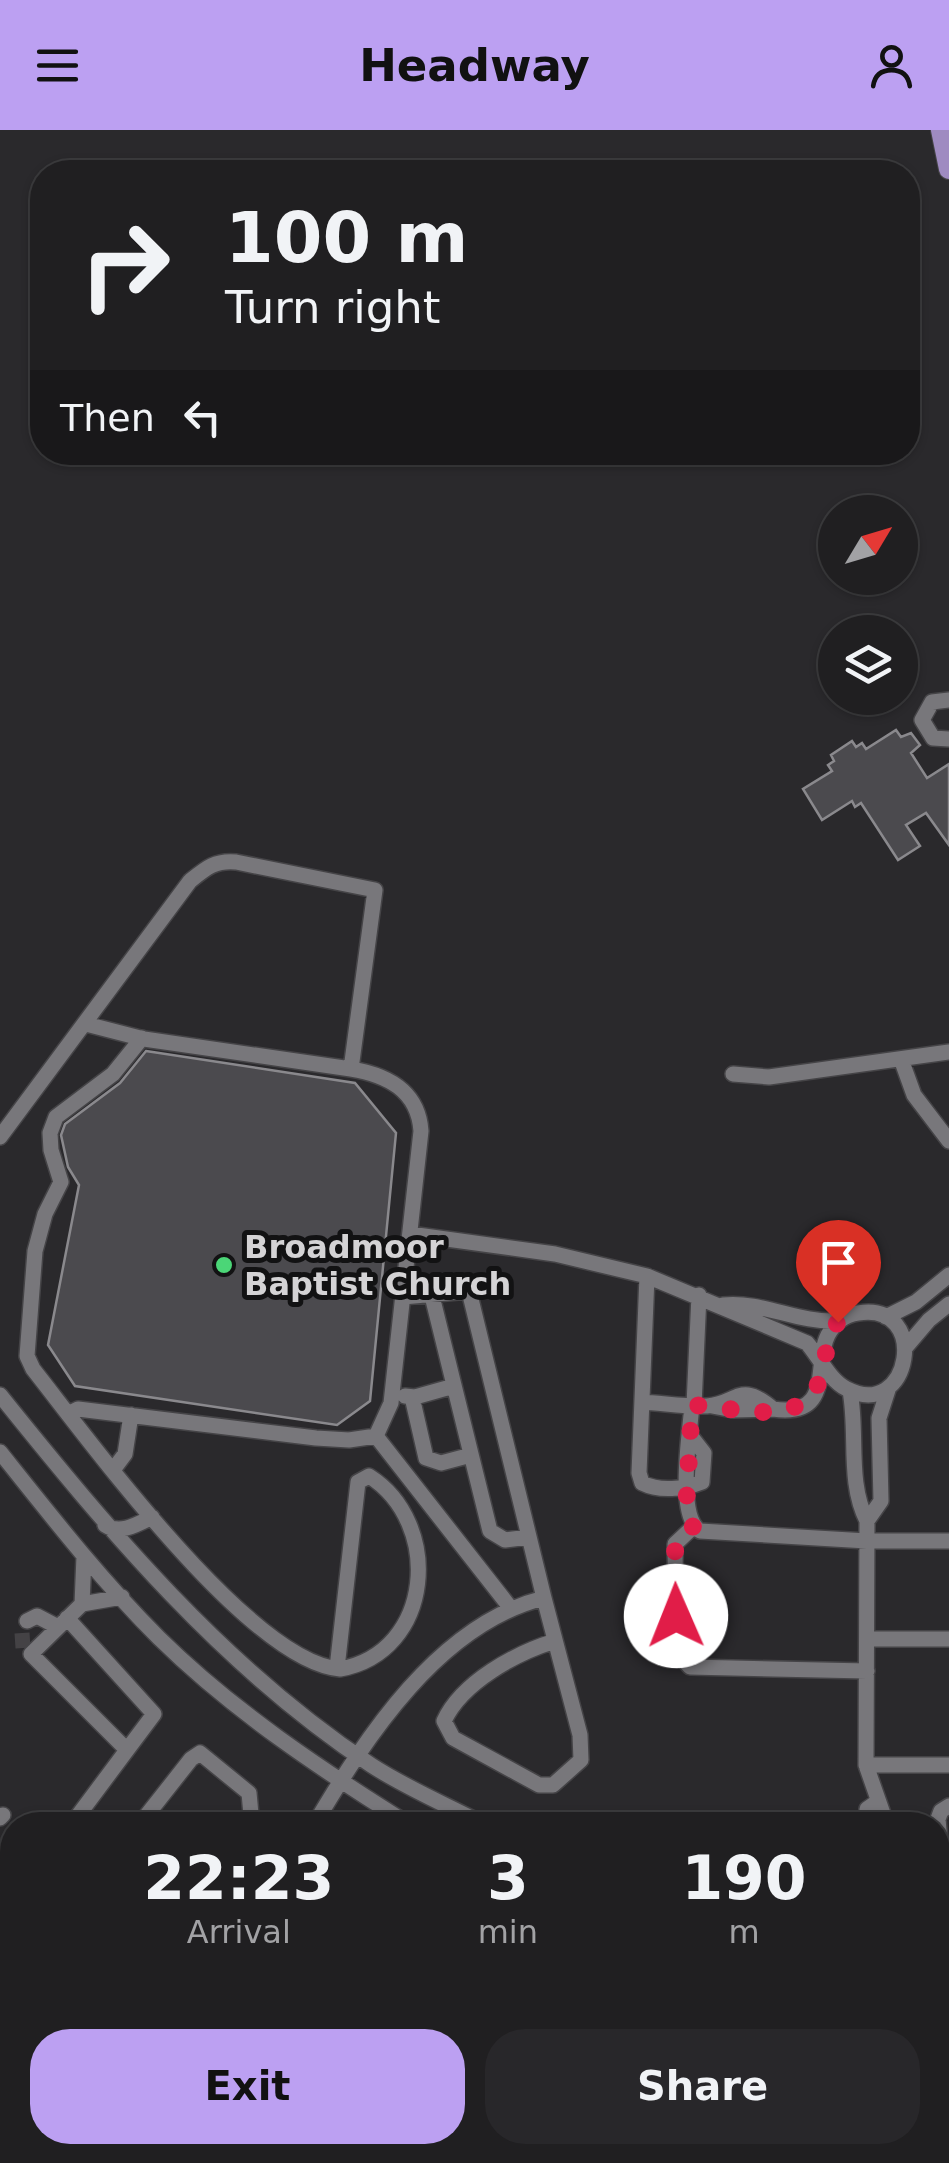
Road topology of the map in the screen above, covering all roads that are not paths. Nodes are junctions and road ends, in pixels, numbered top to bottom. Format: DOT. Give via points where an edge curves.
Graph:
graph roads {
  1 [pos="941,130"];
  2 [pos="949,169"];
  3 [pos="949,700"];
  4 [pos="949,738"];
  5 [pos="86,1024"];
  6 [pos="142,1038"];
  7 [pos="949,1052"];
  8 [pos="901,1058"];
  9 [pos="351,1069"];
  10 [pos="733,1074"];
  11 [pos="0,1137"];
  12 [pos="949,1141"];
  13 [pos="410,1234"];
  14 [pos="949,1275"];
  15 [pos="647,1276"];
  16 [pos="699,1295"];
  17 [pos="432,1296"];
  18 [pos="403,1297"];
  19 [pos="949,1304"];
  20 [pos="723,1305"];
  21 [pos="886,1317"];
  22 [pos="838,1322"];
  23 [pos="906,1347"];
  24 [pos="825,1363"];
  25 [pos="454,1386"];
  26 [pos="889,1387"];
  27 [pos="850,1391"];
  28 [pos="392,1393"];
  29 [pos="0,1395"];
  30 [pos="412,1397"];
  31 [pos="642,1402"];
  32 [pos="693,1405"];
  33 [pos="68,1414"];
  34 [pos="130,1415"];
  35 [pos="376,1436"];
  36 [pos="0,1452"];
  37 [pos="471,1455"];
  38 [pos="113,1470"];
  39 [pos="687,1488"];
  40 [pos="152,1517"];
  41 [pos="867,1521"];
  42 [pos="104,1523"];
  43 [pos="693,1527"];
  44 [pos="529,1537"];
  45 [pos="949,1541"];
  46 [pos="867,1542"];
  47 [pos="84,1556"];
  48 [pos="122,1598"];
  49 [pos="544,1598"];
  50 [pos="82,1604"];
  51 [pos="509,1606"];
  52 [pos="27,1620"];
  53 [pos="63,1622"];
  54 [pos="867,1639"];
  55 [pos="949,1639"];
  56 [pos="555,1642"];
  57 [pos="337,1668"];
  58 [pos="867,1671"];
  59 [pos="127,1750"];
  60 [pos="359,1756"];
  61 [pos="949,1764"];
  62 [pos="866,1765"];
  63 [pos="340,1781"];
  64 [pos="876,1802"];
  65 [pos="81,1812"];
  66 [pos="149,1812"];
  67 [pos="252,1812"];
  68 [pos="322,1812"];
  69 [pos="389,1812"];
  70 [pos="461,1812"];
  71 [pos="867,1812"];
  72 [pos="884,1812"];
  1 -- 2 [label="main road"];
  3 -- 4 [label="street" via="932,702 922,720 933,738"];
  5 -- 6 [label="street"];
  5 -- 9 [label="street" via="190,881 220,861 236,862 375,890"];
  5 -- 11 [label="street"];
  6 -- 9 [label="street"];
  6 -- 33 [label="street" via="106,1080 62,1111 50,1133 61,1182 34,1251 25,1348"];
  7 -- 8 [label="street"];
  8 -- 10 [label="street" via="770,1077"];
  8 -- 12 [label="street" via="914,1094"];
  9 -- 13 [label="street" via="395,1082 420,1120"];
  13 -- 15 [label="street" via="555,1254"];
  13 -- 18 [label="street"];
  14 -- 21 [label="street"];
  15 -- 16 [label="street"];
  15 -- 31 [label="street"];
  16 -- 20 [label="street"];
  16 -- 32 [label="street"];
  17 -- 18 [label="street"];
  17 -- 25 [label="street"];
  17 -- 44 [label="street" via="469,1291"];
  18 -- 28 [label="street"];
  19 -- 23 [label="street"];
  20 -- 22 [label="street" via="748,1303 809,1322"];
  20 -- 24 [label="street" via="807,1343"];
  21 -- 22 [label="street" via="852,1313"];
  21 -- 23 [label="street"];
  22 -- 24 [label="street" via="824,1344"];
  23 -- 26 [label="street" via="902,1371"];
  24 -- 27 [label="street"];
  24 -- 32 [label="street" via="810,1400 786,1410"];
  25 -- 30 [label="street"];
  25 -- 37 [label="street"];
  26 -- 27 [label="street" via="870,1394"];
  26 -- 41 [label="street" via="878,1418 880,1501"];
  27 -- 41 [label="street" via="856,1500"];
  28 -- 30 [label="street"];
  28 -- 35 [label="street"];
  29 -- 42 [label="street"];
  30 -- 37 [label="street" via="426,1458 440,1463"];
  31 -- 32 [label="street"];
  31 -- 39 [label="street" via="642,1483"];
  32 -- 39 [label="street" via="690,1435 704,1454 704,1477"];
  33 -- 34 [label="street" via="78,1409"];
  33 -- 38 [label="street"];
  34 -- 35 [label="street" via="316,1438"];
  34 -- 38 [label="street" via="125,1454"];
  35 -- 51 [label="street"];
  36 -- 47 [label="street"];
  37 -- 44 [label="street" via="490,1531 505,1540"];
  38 -- 40 [label="street"];
  39 -- 43 [label="street"];
  40 -- 42 [label="street" via="124,1529"];
  40 -- 57 [label="street" via="287,1649"];
  41 -- 46 [label="street"];
  42 -- 60 [label="street" via="162,1590 266,1685"];
  43 -- 46 [label="street"];
  43 -- 58 [label="street" via="675,1544 680,1661 690,1667"];
  44 -- 49 [label="street"];
  45 -- 46 [label="street"];
  46 -- 54 [label="street"];
  47 -- 48 [label="street"];
  47 -- 50 [label="street"];
  48 -- 50 [label="street"];
  48 -- 63 [label="street" via="247,1714"];
  49 -- 51 [label="street"];
  49 -- 56 [label="street"];
  50 -- 53 [label="street"];
  51 -- 60 [label="street" via="432,1663"];
  52 -- 53 [label="street"];
  53 -- 59 [label="street" via="154,1714"];
  53 -- 59 [label="street" via="27,1651"];
  54 -- 55 [label="street"];
  54 -- 58 [label="street"];
  56 -- 56 [label="street" via="497,1668 444,1721 453,1738 544,1787 582,1756"];
  57 -- 57 [label="street" via="383,1648 410,1618 419,1594 412,1530 396,1501 369,1476 358,1482"];
  58 -- 62 [label="street"];
  59 -- 65 [label="street"];
  60 -- 63 [label="street"];
  60 -- 70 [label="street"];
  61 -- 62 [label="street"];
  62 -- 64 [label="street"];
  63 -- 68 [label="street"];
  63 -- 69 [label="street"];
  64 -- 71 [label="street"];
  64 -- 72 [label="street"];
  66 -- 67 [label="street" via="200,1752 249,1793"];
}
